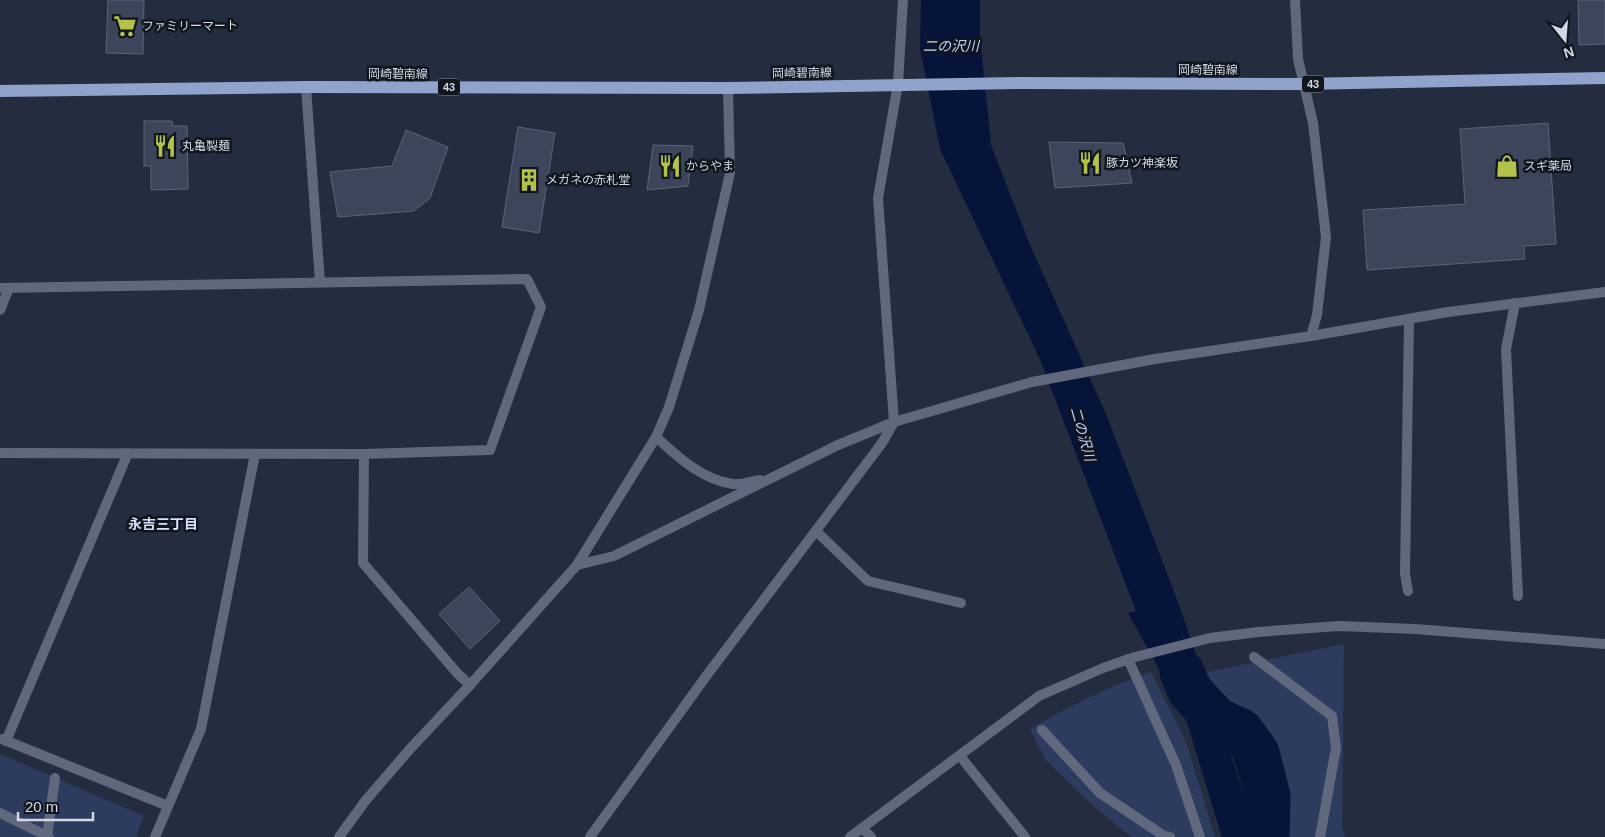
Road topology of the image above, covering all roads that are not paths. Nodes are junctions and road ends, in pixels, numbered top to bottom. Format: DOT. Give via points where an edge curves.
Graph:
graph roads {
  1 [pos="903,0"];
  2 [pos="1295,0"];
  3 [pos="1605,78"];
  4 [pos="898,84"];
  5 [pos="1303,84"];
  6 [pos="306,87"];
  7 [pos="728,88"];
  8 [pos="0,91"];
  9 [pos="320,282"];
  10 [pos="4,288"];
  11 [pos="1605,292"];
  12 [pos="1515,303"];
  13 [pos="0,310"];
  14 [pos="1409,319"];
  15 [pos="1311,336"];
  16 [pos="894,422"];
  17 [pos="656,437"];
  18 [pos="0,453"];
  19 [pos="128,453"];
  20 [pos="255,454"];
  21 [pos="364,454"];
  22 [pos="771,478"];
  23 [pos="816,531"];
  24 [pos="577,565"];
  25 [pos="1408,591"];
  26 [pos="1518,596"];
  27 [pos="961,603"];
  28 [pos="1605,644"];
  29 [pos="1254,657"];
  30 [pos="1132,658"];
  31 [pos="470,685"];
  32 [pos="1042,730"];
  33 [pos="3,740"];
  34 [pos="960,756"];
  35 [pos="55,778"];
  36 [pos="168,806"];
  37 [pos="0,813"];
  38 [pos="862,828"];
  39 [pos="48,837"];
  40 [pos="156,837"];
  41 [pos="339,837"];
  42 [pos="590,837"];
  43 [pos="850,837"];
  44 [pos="871,837"];
  45 [pos="1025,837"];
  46 [pos="1170,837"];
  47 [pos="1200,837"];
  48 [pos="1320,837"];
  1 -- 4 [label="street"];
  2 -- 5 [label="street" via="1297,48"];
  3 -- 5 [label="main road, 岡崎碧南線 / 43"];
  4 -- 5 [label="main road, 岡崎碧南線 / 43"];
  4 -- 7 [label="main road, 岡崎碧南線 / 43"];
  4 -- 16 [label="street" via="878,198"];
  5 -- 15 [label="street" via="1313,123 1326,237 1317,315"];
  6 -- 7 [label="main road, 岡崎碧南線 / 43"];
  6 -- 8 [label="main road, 岡崎碧南線 / 43"];
  6 -- 9 [label="street"];
  7 -- 17 [label="street" via="730,173 699,310"];
  9 -- 10 [label="street"];
  9 -- 21 [label="street" via="527,278 541,307 490,450"];
  10 -- 13 [label="street"];
  11 -- 12 [label="street"];
  12 -- 14 [label="street"];
  12 -- 26 [label="street" via="1506,350"];
  14 -- 15 [label="street"];
  14 -- 25 [label="street"];
  15 -- 16 [label="street" via="1156,359 1032,382"];
  16 -- 22 [label="street"];
  16 -- 23 [label="street"];
  17 -- 22 [label="street" via="682,461 712,478 734,484"];
  17 -- 24 [label="street"];
  18 -- 19 [label="street"];
  19 -- 20 [label="street"];
  19 -- 33 [label="street"];
  20 -- 21 [label="street"];
  20 -- 36 [label="street" via="201,729"];
  21 -- 31 [label="street" via="363,563"];
  22 -- 24 [label="street" via="614,556"];
  23 -- 27 [label="street" via="868,581"];
  23 -- 42 [label="street"];
  24 -- 31 [label="street"];
  28 -- 30 [label="street" via="1339,626 1210,638"];
  29 -- 48 [label="street" via="1332,716 1336,748"];
  30 -- 34 [label="street" via="1039,696"];
  30 -- 47 [label="street" via="1176,764"];
  31 -- 41 [label="street" via="366,800"];
  32 -- 46 [label="street" via="1100,793"];
  33 -- 36 [label="street"];
  34 -- 38 [label="street"];
  34 -- 45 [label="street"];
  35 -- 39 [label="street"];
  36 -- 40 [label="street"];
  37 -- 39 [label="street"];
  38 -- 43 [label="street"];
  38 -- 44 [label="street"];
}
